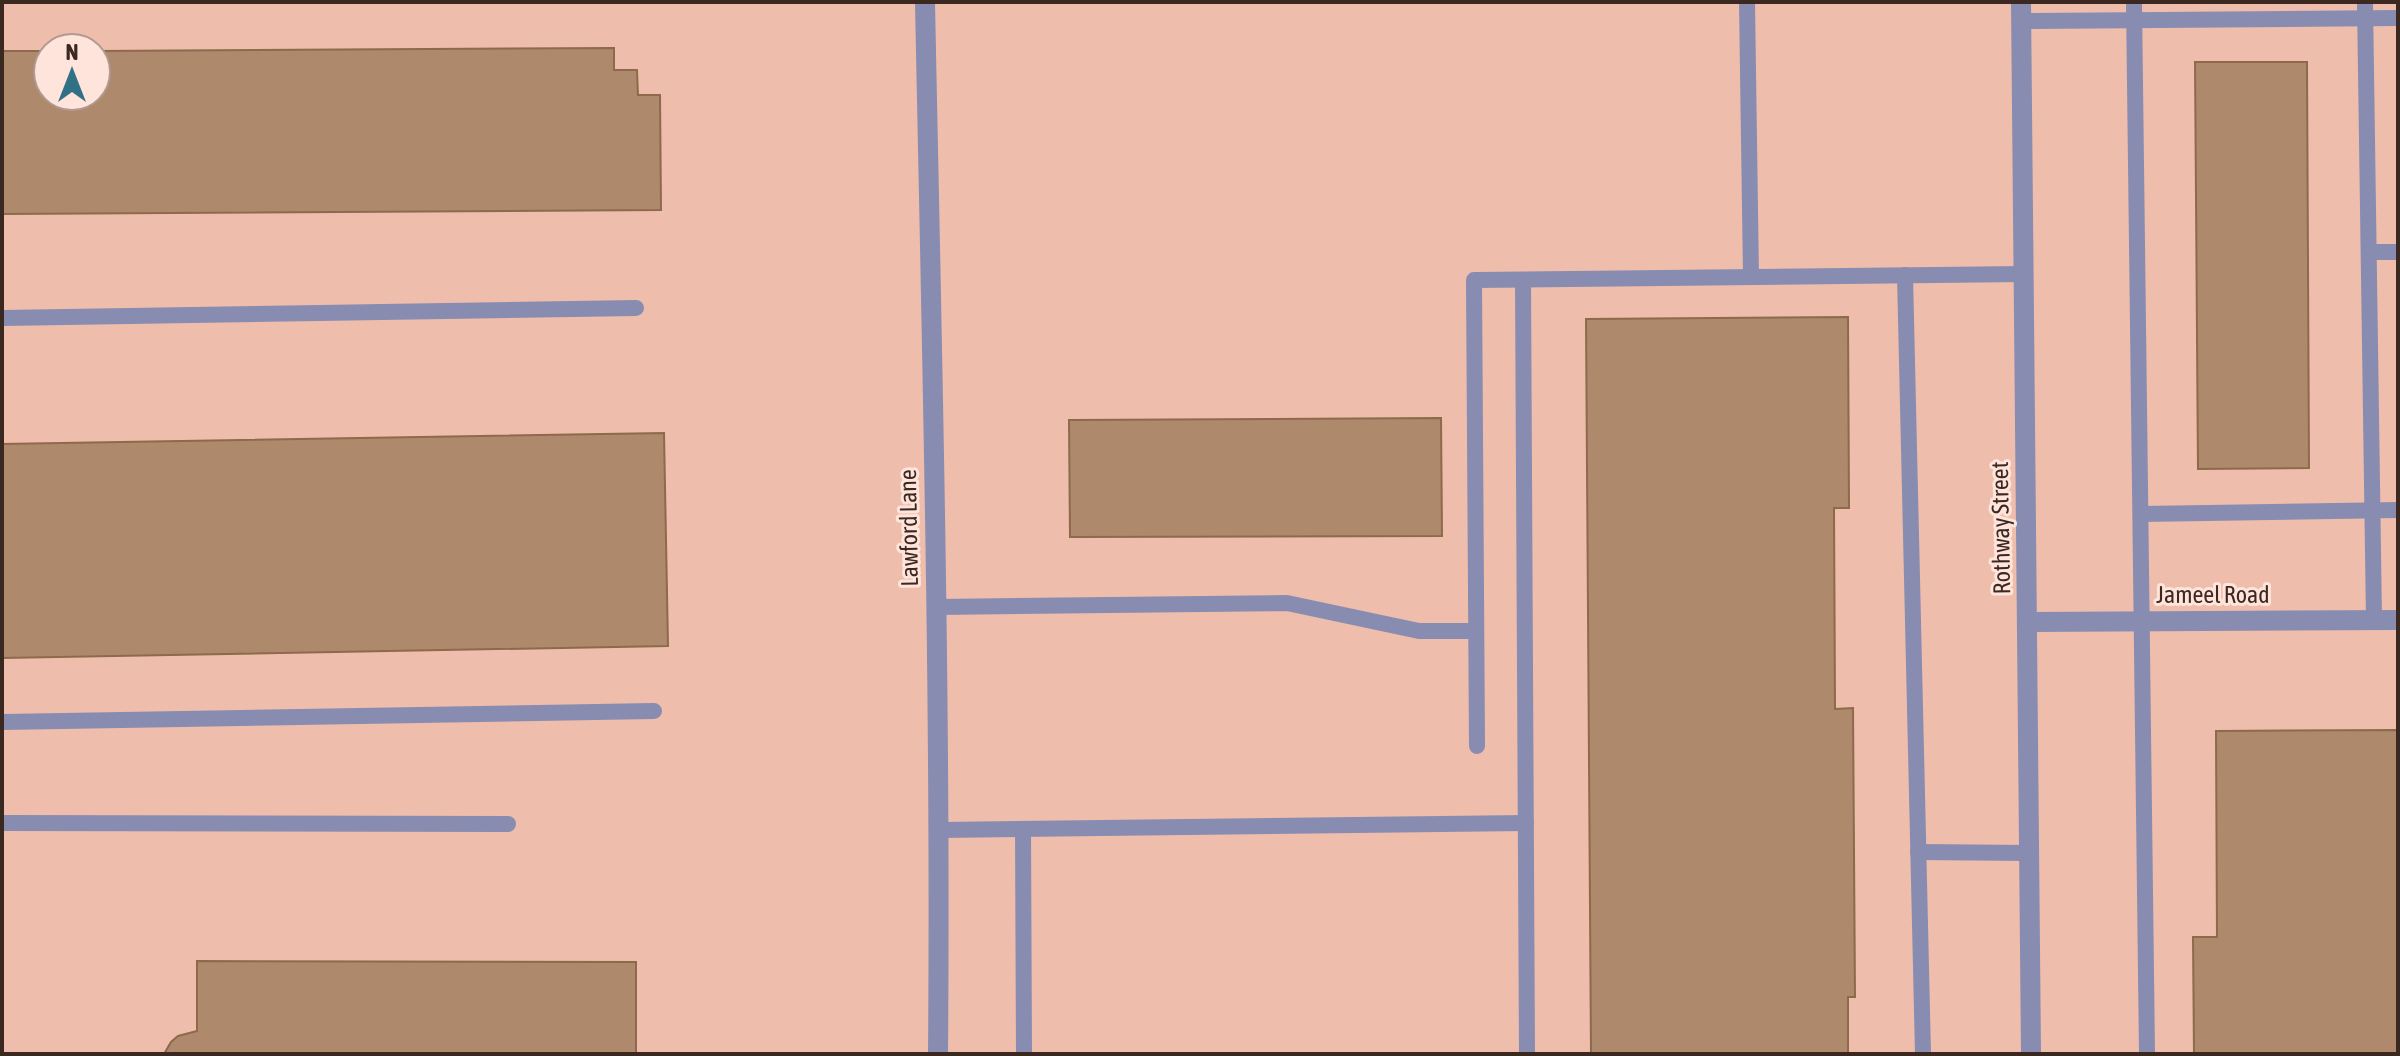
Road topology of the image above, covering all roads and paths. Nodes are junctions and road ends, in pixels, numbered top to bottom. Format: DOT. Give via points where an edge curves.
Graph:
graph roads {
  1 [pos="925,2"];
  2 [pos="1747,2"];
  3 [pos="2134,2"];
  4 [pos="2365,10"];
  5 [pos="2021,11"];
  6 [pos="2398,18"];
  7 [pos="2134,21"];
  8 [pos="2369,252"];
  9 [pos="2398,252"];
  10 [pos="2024,274"];
  11 [pos="1905,275"];
  12 [pos="1751,277"];
  13 [pos="1523,280"];
  14 [pos="636,308"];
  15 [pos="2,318"];
  16 [pos="2373,510"];
  17 [pos="2398,510"];
  18 [pos="2141,514"];
  19 [pos="937,607"];
  20 [pos="2374,620"];
  21 [pos="2398,620"];
  22 [pos="2142,621"];
  23 [pos="2028,622"];
  24 [pos="1476,631"];
  25 [pos="654,711"];
  26 [pos="2,722"];
  27 [pos="1477,746"];
  28 [pos="2,823"];
  29 [pos="1526,823"];
  30 [pos="508,824"];
  31 [pos="1023,829"];
  32 [pos="940,830"];
  33 [pos="1918,852"];
  34 [pos="2029,853"];
  35 [pos="938,1054"];
  36 [pos="1024,1054"];
  37 [pos="1527,1054"];
  38 [pos="1923,1054"];
  39 [pos="2031,1054"];
  40 [pos="2147,1054"];
  1 -- 19 [label="street, Lawford Lane"];
  2 -- 12 [label="lane"];
  3 -- 7 [label="lane"];
  4 -- 6 [label="lane"];
  4 -- 7 [label="lane"];
  4 -- 8 [label="lane"];
  5 -- 7 [label="lane"];
  5 -- 10 [label="street, Rothway Street"];
  7 -- 18 [label="lane"];
  8 -- 9 [label="lane"];
  8 -- 16 [label="lane"];
  10 -- 11 [label="lane"];
  10 -- 23 [label="street, Rothway Street"];
  11 -- 12 [label="lane"];
  11 -- 33 [label="lane"];
  12 -- 13 [label="lane"];
  13 -- 24 [label="lane" via="1474,280"];
  13 -- 29 [label="lane"];
  14 -- 15 [label="lane"];
  16 -- 17 [label="lane"];
  16 -- 18 [label="lane"];
  16 -- 20 [label="lane"];
  18 -- 22 [label="lane"];
  19 -- 24 [label="lane" via="1287,603 1419,631"];
  19 -- 32 [label="street, Lawford Lane"];
  20 -- 21 [label="street, Jameel Road"];
  20 -- 22 [label="street, Jameel Road"];
  22 -- 23 [label="street, Jameel Road"];
  22 -- 40 [label="lane"];
  23 -- 34 [label="street, Rothway Street"];
  24 -- 27 [label="lane"];
  25 -- 26 [label="lane"];
  28 -- 30 [label="lane"];
  29 -- 31 [label="lane"];
  29 -- 37 [label="lane"];
  31 -- 32 [label="lane"];
  31 -- 36 [label="lane"];
  32 -- 35 [label="street, Lawford Lane"];
  33 -- 34 [label="lane"];
  33 -- 38 [label="lane"];
  34 -- 39 [label="street, Rothway Street"];
}
